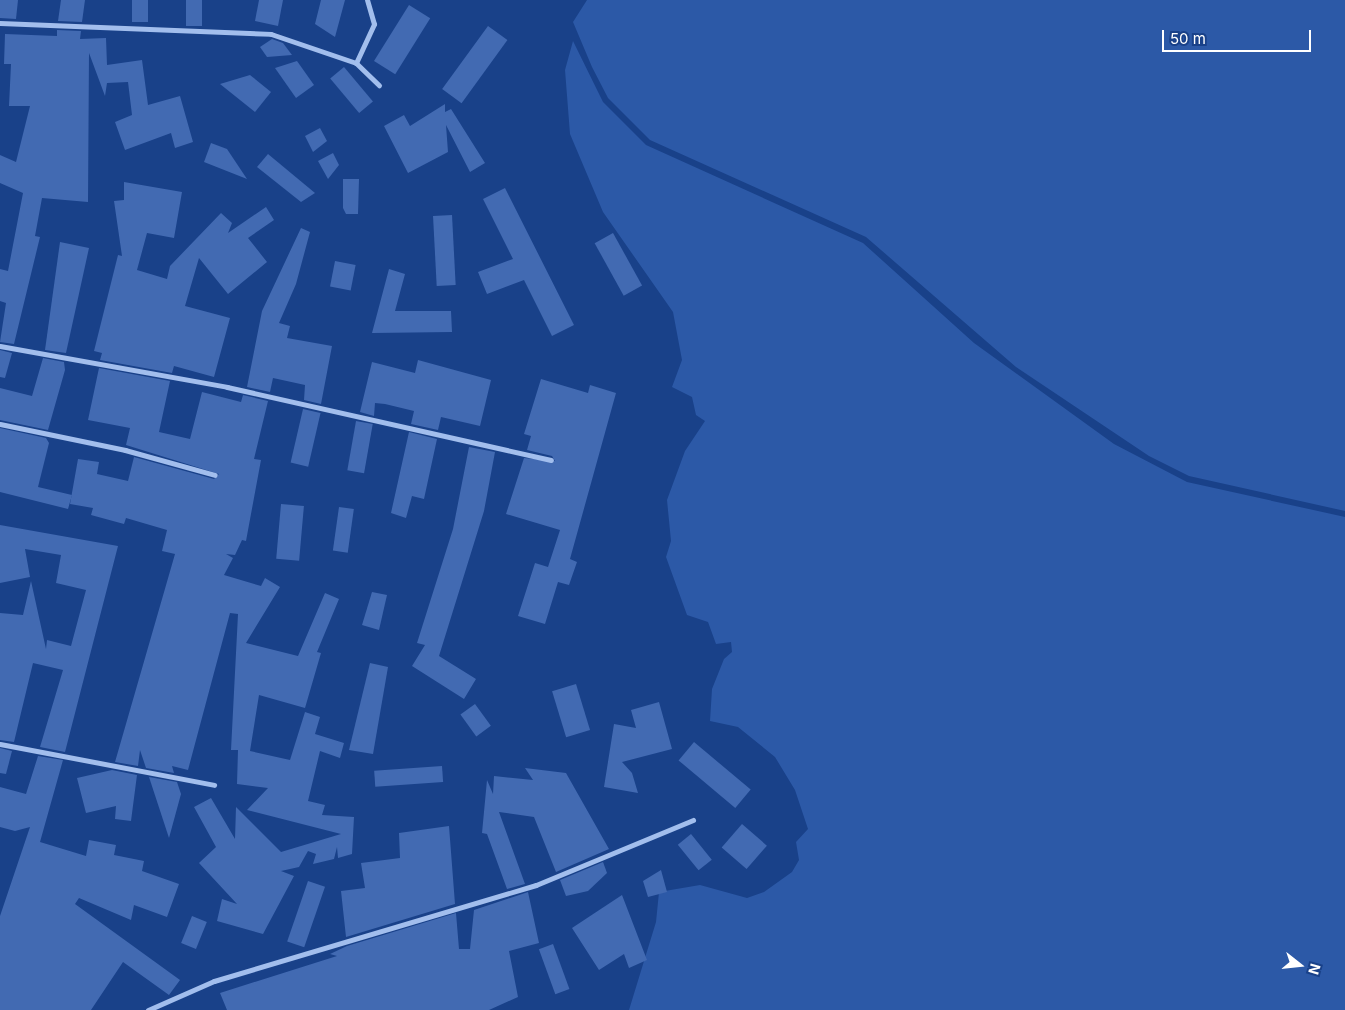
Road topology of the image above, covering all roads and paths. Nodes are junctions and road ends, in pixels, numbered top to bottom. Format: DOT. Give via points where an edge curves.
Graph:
graph roads {
  1 [pos="367,0"];
  2 [pos="0,23"];
  3 [pos="356,63"];
  4 [pos="379,85"];
  5 [pos="0,346"];
  6 [pos="0,424"];
  7 [pos="551,460"];
  8 [pos="215,475"];
  9 [pos="0,744"];
  10 [pos="214,785"];
  11 [pos="693,820"];
  12 [pos="148,1010"];
  1 -- 3 [label="street" via="374,24"];
  2 -- 3 [label="street" via="271,34"];
  3 -- 4 [label="street"];
  5 -- 7 [label="street" via="227,387"];
  6 -- 8 [label="street" via="125,450"];
  9 -- 10 [label="street"];
  11 -- 12 [label="street" via="536,885 214,981"];
}
